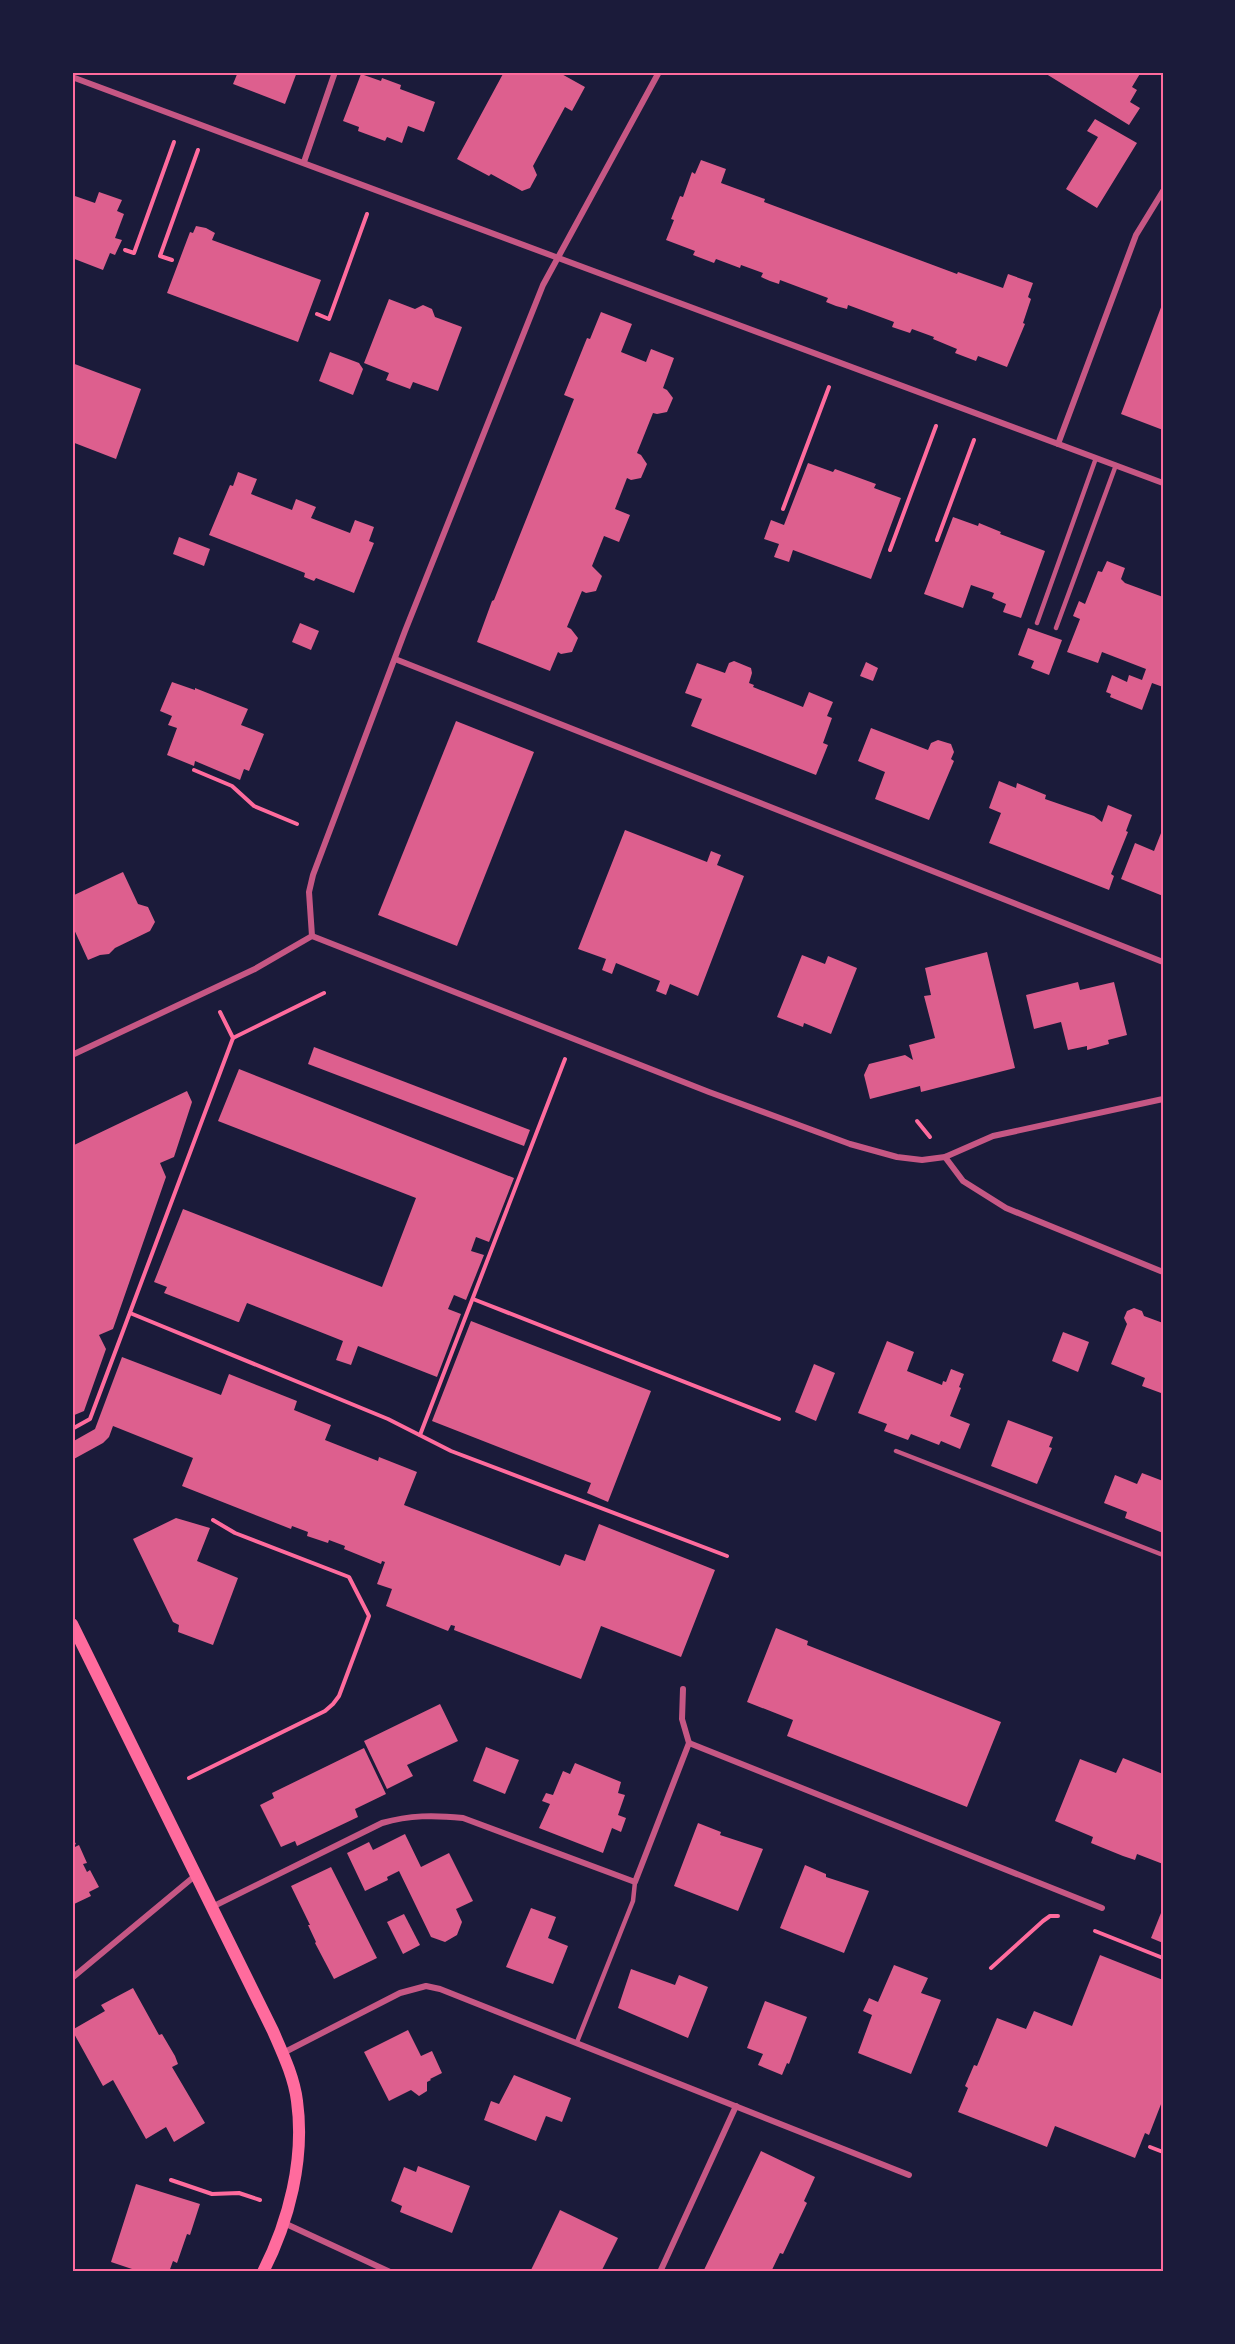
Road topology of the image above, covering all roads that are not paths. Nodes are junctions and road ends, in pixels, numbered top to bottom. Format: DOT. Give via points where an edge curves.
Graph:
graph roads {
  1 [pos="336,72"];
  2 [pos="659,72"];
  3 [pos="72,77"];
  4 [pos="304,162"];
  5 [pos="1163,191"];
  6 [pos="557,259"];
  7 [pos="1058,444"];
  8 [pos="1096,458"];
  9 [pos="1116,465"];
  10 [pos="1163,483"];
  11 [pos="1037,623"];
  12 [pos="1056,628"];
  13 [pos="395,659"];
  14 [pos="312,936"];
  15 [pos="1163,962"];
  16 [pos="72,1055"];
  17 [pos="1163,1100"];
  18 [pos="945,1158"];
  19 [pos="1163,1272"];
  20 [pos="896,1451"];
  21 [pos="1163,1555"];
  22 [pos="72,1623"];
  23 [pos="683,1689"];
  24 [pos="689,1743"];
  25 [pos="196,1875"];
  26 [pos="635,1882"];
  27 [pos="212,1907"];
  28 [pos="1102,1908"];
  29 [pos="72,1978"];
  30 [pos="577,2042"];
  31 [pos="283,2053"];
  32 [pos="736,2106"];
  33 [pos="909,2175"];
  34 [pos="284,2223"];
  35 [pos="263,2272"];
  36 [pos="390,2272"];
  37 [pos="660,2272"];
  1 -- 4 [label="street"];
  2 -- 6 [label="street"];
  3 -- 4 [label="street"];
  4 -- 6 [label="street"];
  5 -- 7 [label="street" via="1136,235"];
  6 -- 7 [label="street"];
  6 -- 13 [label="street" via="543,285"];
  7 -- 8 [label="street"];
  8 -- 9 [label="street"];
  8 -- 11 [label="lane"];
  9 -- 10 [label="street"];
  9 -- 12 [label="lane"];
  13 -- 14 [label="street" via="313,875 309,892"];
  13 -- 15 [label="street"];
  14 -- 16 [label="street" via="255,969"];
  14 -- 18 [label="street" via="850,1144 922,1160"];
  17 -- 18 [label="street" via="993,1136"];
  18 -- 19 [label="street" via="963,1181 1006,1208"];
  20 -- 21 [label="lane"];
  22 -- 25 [label="main road"];
  23 -- 24 [label="street" via="682,1719"];
  24 -- 26 [label="street"];
  24 -- 28 [label="street"];
  25 -- 27 [label="main road"];
  25 -- 29 [label="street"];
  26 -- 27 [label="street" via="463,1818 410,1816 382,1823"];
  26 -- 30 [label="lane" via="633,1901"];
  27 -- 31 [label="main road"];
  30 -- 31 [label="street" via="426,1986 400,1993"];
  30 -- 32 [label="street"];
  31 -- 34 [label="main road" via="297,2101 298,2132 293,2185"];
  32 -- 33 [label="street"];
  32 -- 37 [label="street"];
  34 -- 35 [label="main road"];
  34 -- 36 [label="street"];
}
